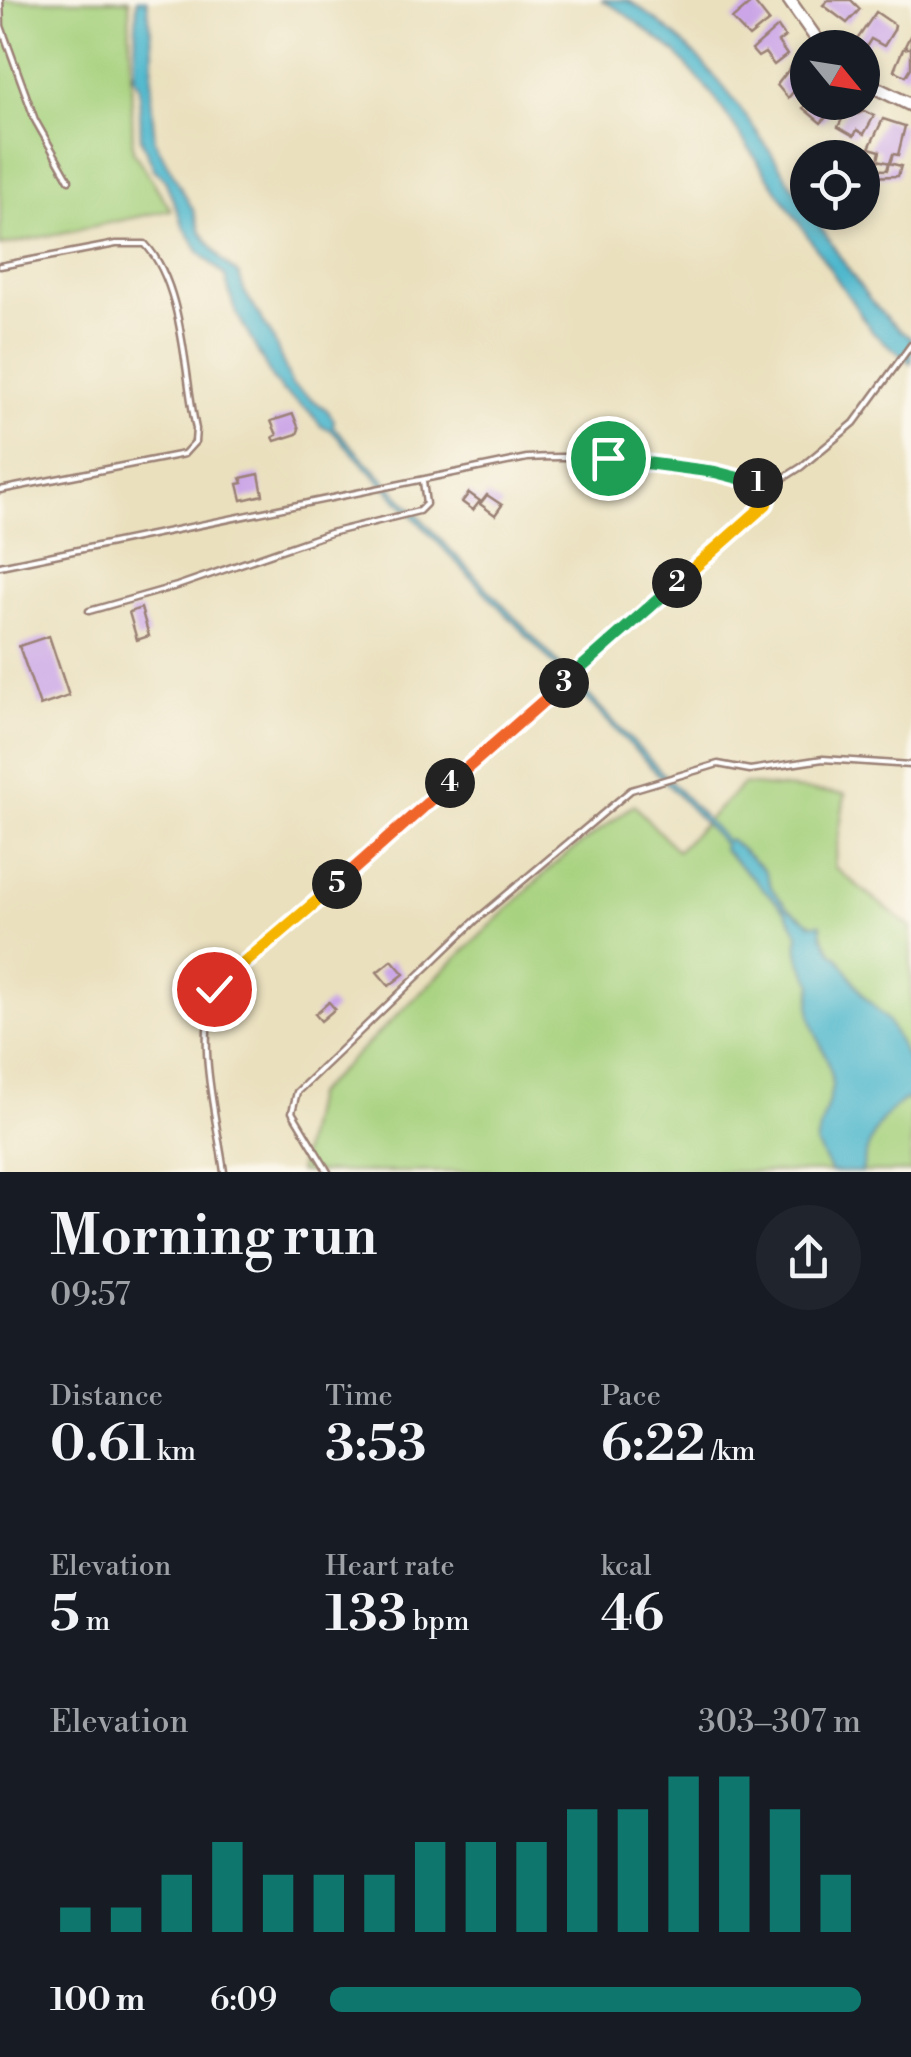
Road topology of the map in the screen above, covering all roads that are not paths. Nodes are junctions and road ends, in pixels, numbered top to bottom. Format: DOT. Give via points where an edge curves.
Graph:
graph roads {
  1 [pos="0,0"];
  2 [pos="789,0"];
  3 [pos="811,30"];
  4 [pos="880,90"];
  5 [pos="911,105"];
  6 [pos="69,180"];
  7 [pos="0,266"];
  8 [pos="911,345"];
  9 [pos="422,481"];
  10 [pos="771,486"];
  11 [pos="0,490"];
  12 [pos="0,566"];
  13 [pos="89,611"];
  14 [pos="911,765"];
  15 [pos="224,1172"];
  16 [pos="328,1172"];
  1 -- 6 [label="lane" via="1,26 35,120"];
  2 -- 3 [label="street"];
  4 -- 5 [label="street"];
  7 -- 11 [label="lane" via="145,244 165,273 175,306 196,429 184,454"];
  8 -- 10 [label="lane" via="847,429"];
  9 -- 10 [label="lane" via="570,455 715,472"];
  9 -- 12 [label="lane"];
  9 -- 13 [label="lane" via="426,504 419,512 330,533"];
  10 -- 15 [label="lane" via="766,504 214,989 205,1034"];
  14 -- 16 [label="lane" via="822,760 750,770 718,764 631,790 476,920 297,1092 292,1112"];
}
